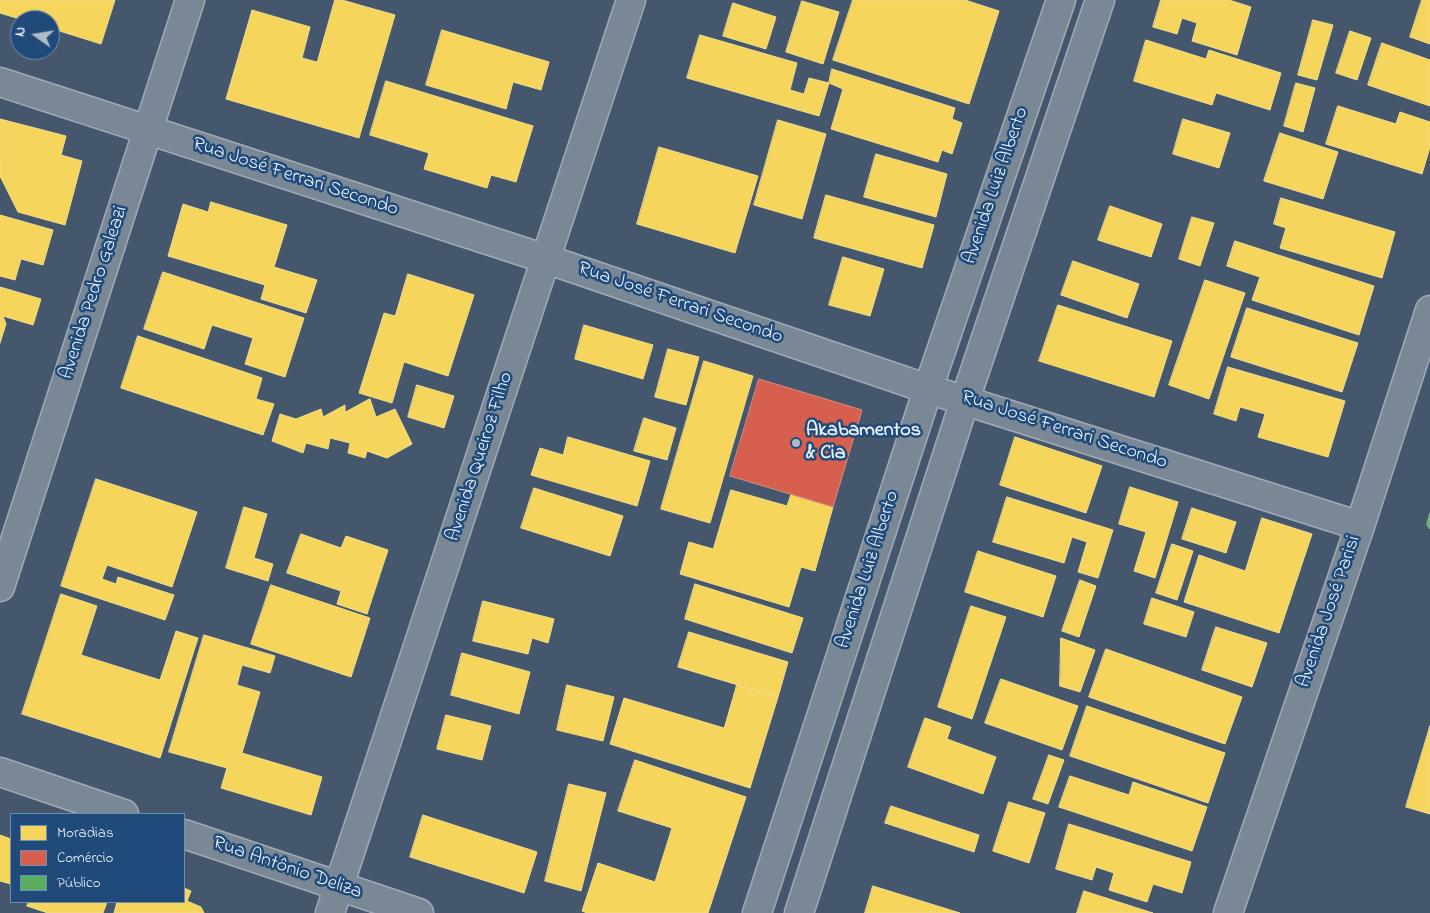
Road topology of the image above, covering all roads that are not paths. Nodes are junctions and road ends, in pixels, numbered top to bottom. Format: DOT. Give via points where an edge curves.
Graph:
graph roads {
  1 [pos="190,0"];
  2 [pos="631,0"];
  3 [pos="1061,0"];
  4 [pos="1100,0"];
  5 [pos="0,82"];
  6 [pos="148,131"];
  7 [pos="546,259"];
  8 [pos="1430,310"];
  9 [pos="928,389"];
  10 [pos="965,400"];
  11 [pos="1360,526"];
  12 [pos="0,587"];
  13 [pos="0,772"];
  14 [pos="121,813"];
  15 [pos="185,834"];
  16 [pos="338,887"];
  17 [pos="330,913"];
  18 [pos="419,913"];
  19 [pos="757,913"];
  20 [pos="799,913"];
  21 [pos="1228,913"];
  1 -- 6 [label="street, Avenida Pedro Galeazi"];
  2 -- 7 [label="street, Avenida Queiroz Filho"];
  3 -- 9 [label="street, Avenida Luiz Alberto"];
  4 -- 10 [label="street, Avenida Luiz Alberto"];
  5 -- 6 [label="street, Rua José Ferrari Secondo"];
  6 -- 7 [label="street, Rua José Ferrari Secondo"];
  6 -- 12 [label="street, Avenida Pedro Galeazi"];
  7 -- 9 [label="street, Rua José Ferrari Secondo"];
  7 -- 16 [label="street, Avenida Queiroz Filho"];
  8 -- 11 [label="street, Avenida José Parisi"];
  9 -- 10 [label="street, Rua José Ferrari Secondo"];
  9 -- 19 [label="street, Avenida Luiz Alberto"];
  10 -- 11 [label="street, Rua José Ferrari Secondo"];
  10 -- 20 [label="street, Avenida Luiz Alberto"];
  11 -- 21 [label="street, Avenida José Parisi"];
  13 -- 14 [label="street"];
  15 -- 16 [label="street, Rua Antônio Deliza"];
  16 -- 17 [label="street, Avenida Queiroz Filho"];
  16 -- 18 [label="street, Rua Antônio Deliza"];
}
